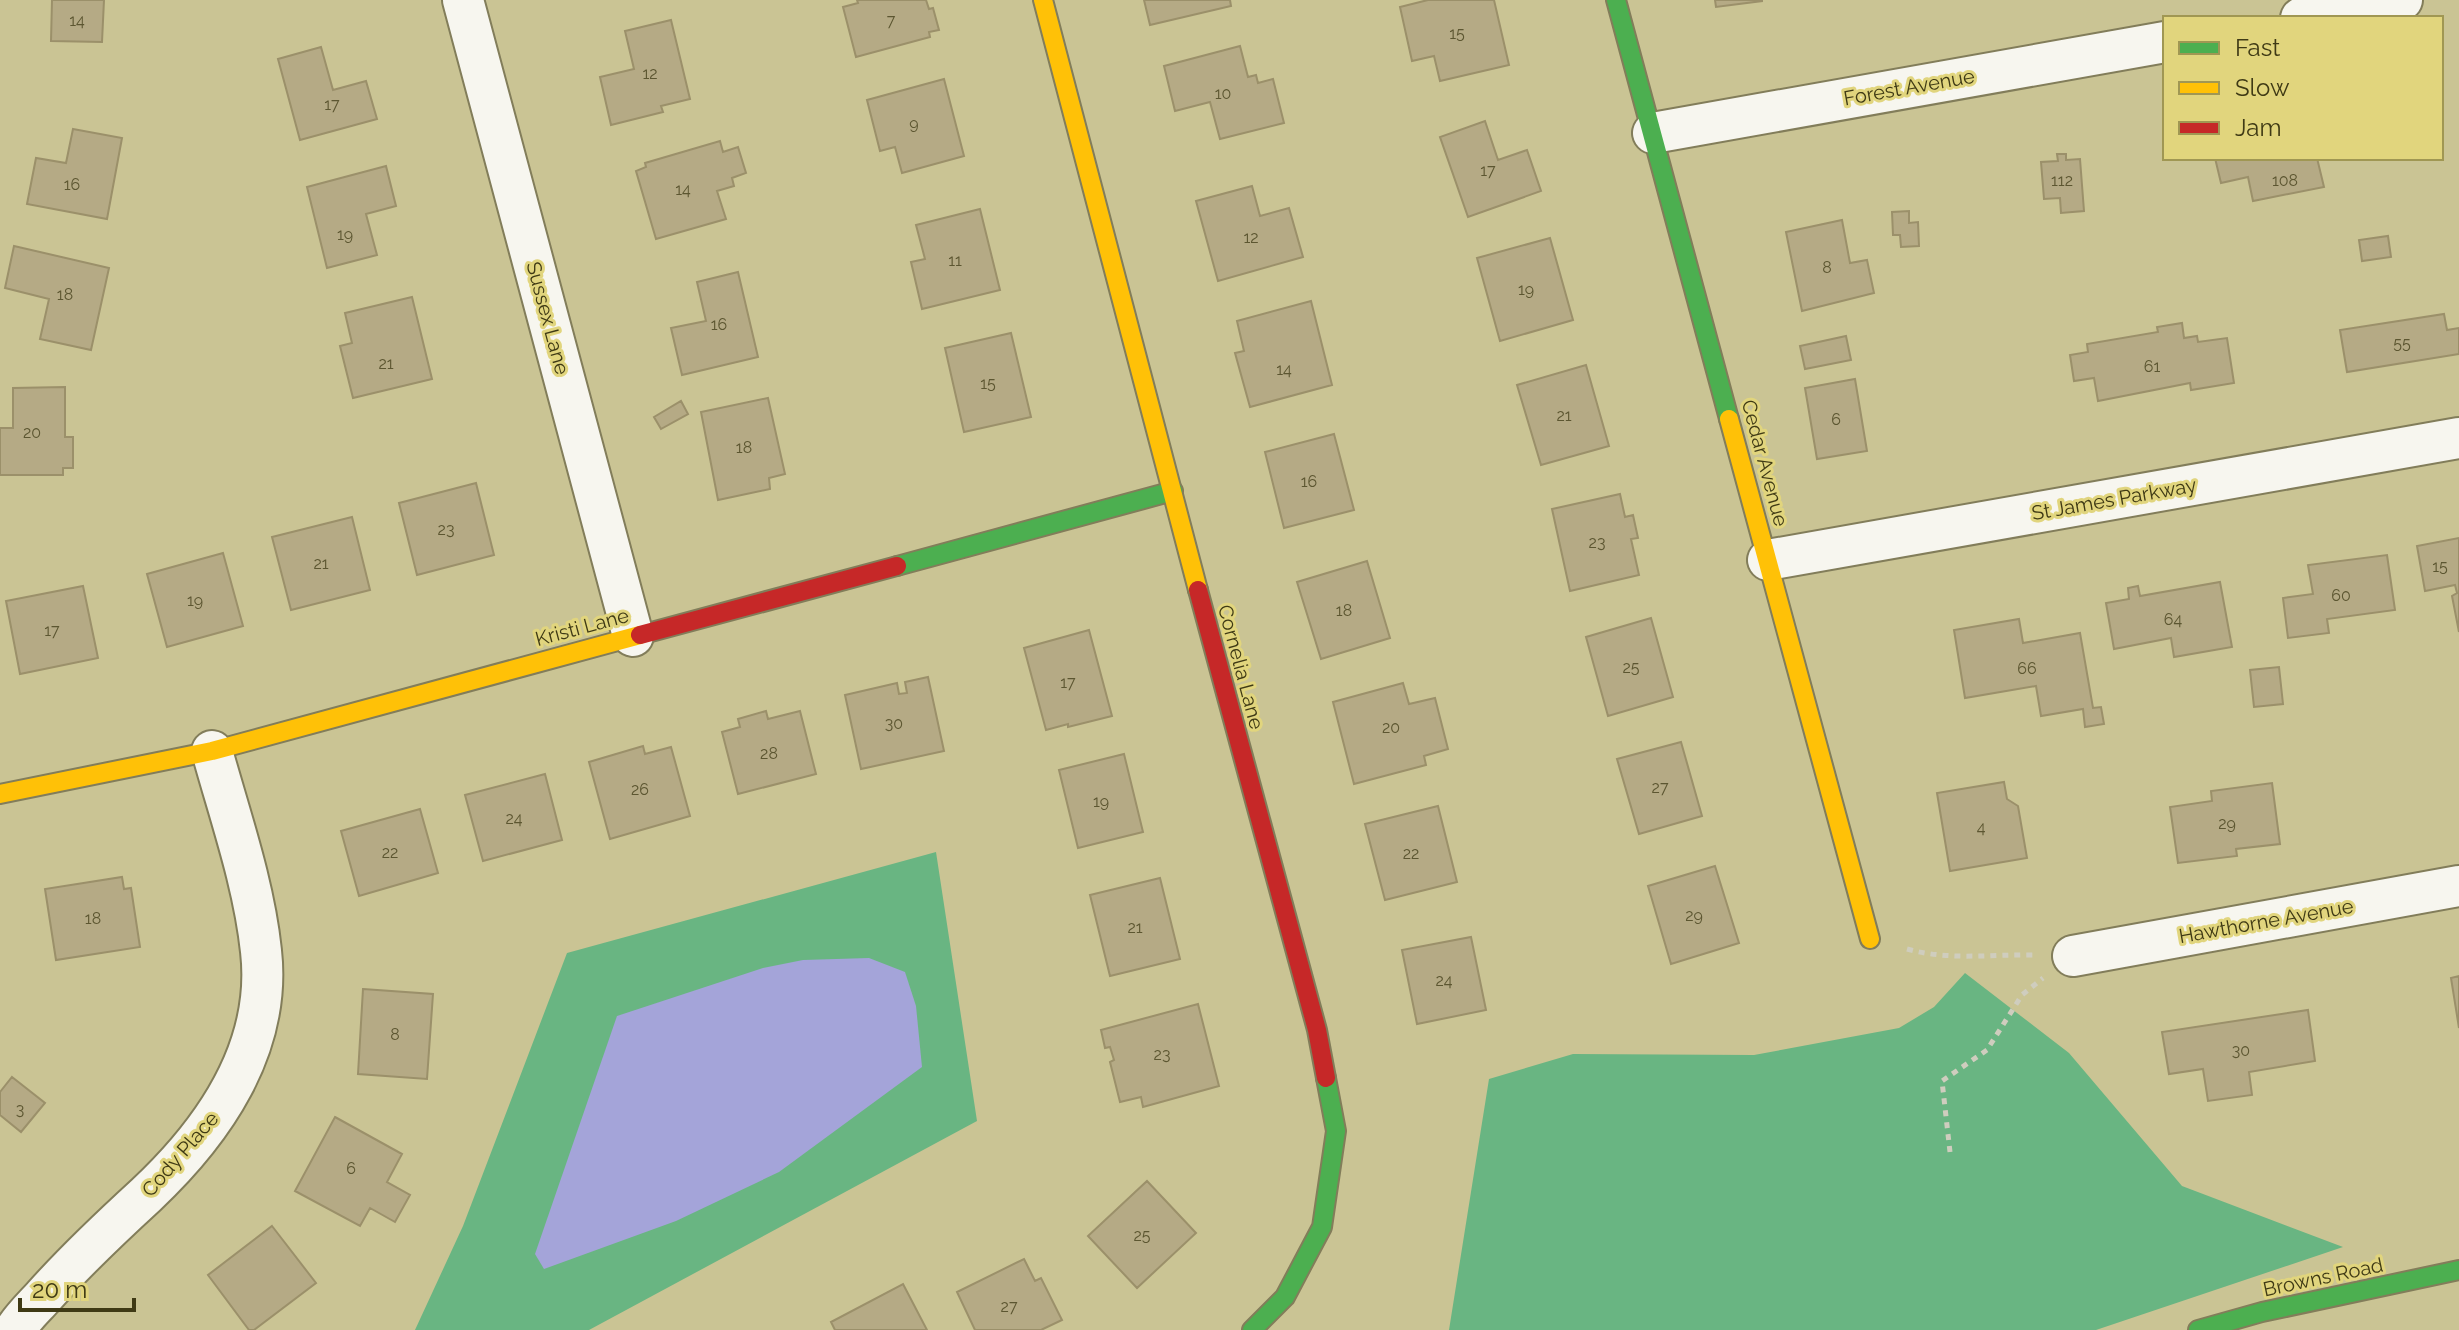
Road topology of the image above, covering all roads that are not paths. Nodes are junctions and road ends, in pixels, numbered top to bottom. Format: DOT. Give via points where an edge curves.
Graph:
graph roads {
  1 [pos="463,0"];
  2 [pos="1043,0"];
  3 [pos="1616,0"];
  4 [pos="2402,0"];
  5 [pos="2312,16"];
  6 [pos="2163,42"];
  7 [pos="1653,133"];
  8 [pos="2459,438"];
  9 [pos="1173,491"];
  10 [pos="1768,560"];
  11 [pos="633,636"];
  12 [pos="212,751"];
  13 [pos="0,794"];
  14 [pos="2459,886"];
  15 [pos="1870,939"];
  16 [pos="2073,956"];
  17 [pos="2459,1270"];
  18 [pos="15,1330"];
  19 [pos="1252,1330"];
  20 [pos="2198,1330"];
  1 -- 11 [label="street, Sussex Lane"];
  2 -- 9 [label="street, Cornelia Lane"];
  3 -- 7 [label="street, Cedar Avenue"];
  4 -- 5 [label="street"];
  6 -- 7 [label="street, Forest Avenue"];
  7 -- 10 [label="street, Cedar Avenue"];
  8 -- 10 [label="street, St James Parkway"];
  9 -- 11 [label="street, Kristi Lane"];
  9 -- 19 [label="street, Cornelia Lane" via="1317,1030 1336,1131 1322,1227 1285,1297"];
  10 -- 15 [label="street, Cedar Avenue"];
  11 -- 12 [label="street, Kristi Lane"];
  12 -- 13 [label="street, Kristi Lane"];
  12 -- 18 [label="street, Cody Place" via="262,953 260,1013 241,1072 213,1121 151,1191 75,1260"];
  14 -- 16 [label="street, Hawthorne Avenue"];
  17 -- 20 [label="street, Browns Road"];
}
